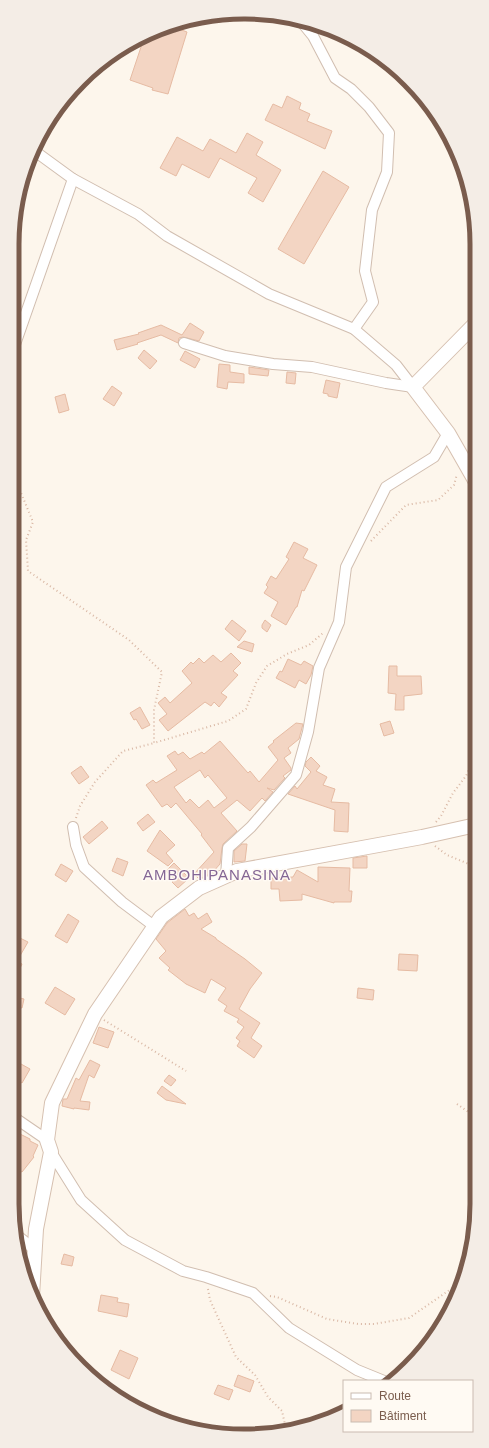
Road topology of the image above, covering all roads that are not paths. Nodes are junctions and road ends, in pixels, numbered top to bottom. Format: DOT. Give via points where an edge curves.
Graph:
graph roads {
  1 [pos="306,28"];
  2 [pos="38,153"];
  3 [pos="73,178"];
  4 [pos="354,329"];
  5 [pos="470,329"];
  6 [pos="19,333"];
  7 [pos="184,343"];
  8 [pos="413,387"];
  9 [pos="448,433"];
  10 [pos="470,471"];
  11 [pos="470,826"];
  12 [pos="73,827"];
  13 [pos="226,876"];
  14 [pos="154,926"];
  15 [pos="19,1122"];
  16 [pos="49,1146"];
  17 [pos="22,1241"];
  18 [pos="28,1251"];
  19 [pos="30,1272"];
  20 [pos="356,1370"];
  21 [pos="362,1380"];
  22 [pos="381,1380"];
  1 -- 4 [label="street" via="335,78 351,89 369,107 389,133 387,172 372,210 365,271 373,302"];
  2 -- 3 [label="street"];
  3 -- 4 [label="street" via="138,214 167,236 269,294"];
  3 -- 6 [label="street"];
  4 -- 8 [label="street" via="396,365"];
  5 -- 8 [label="street"];
  7 -- 8 [label="street" via="225,356 312,367"];
  8 -- 9 [label="street"];
  9 -- 10 [label="street"];
  9 -- 13 [label="street" via="434,457 386,487 346,567 339,622 320,668 308,732 296,775 251,827 228,848"];
  11 -- 13 [label="street" via="237,871"];
  12 -- 14 [label="street" via="84,867 122,902"];
  13 -- 14 [label="street" via="199,888 161,917"];
  14 -- 16 [label="street" via="95,1014 52,1103"];
  15 -- 16 [label="street"];
  16 -- 18 [label="street" via="36,1229"];
  16 -- 20 [label="street" via="81,1200 125,1240 183,1271 253,1293 289,1328"];
  17 -- 18 [label="street"];
  18 -- 19 [label="street"];
  20 -- 21 [label="street"];
  20 -- 22 [label="street"];
}
